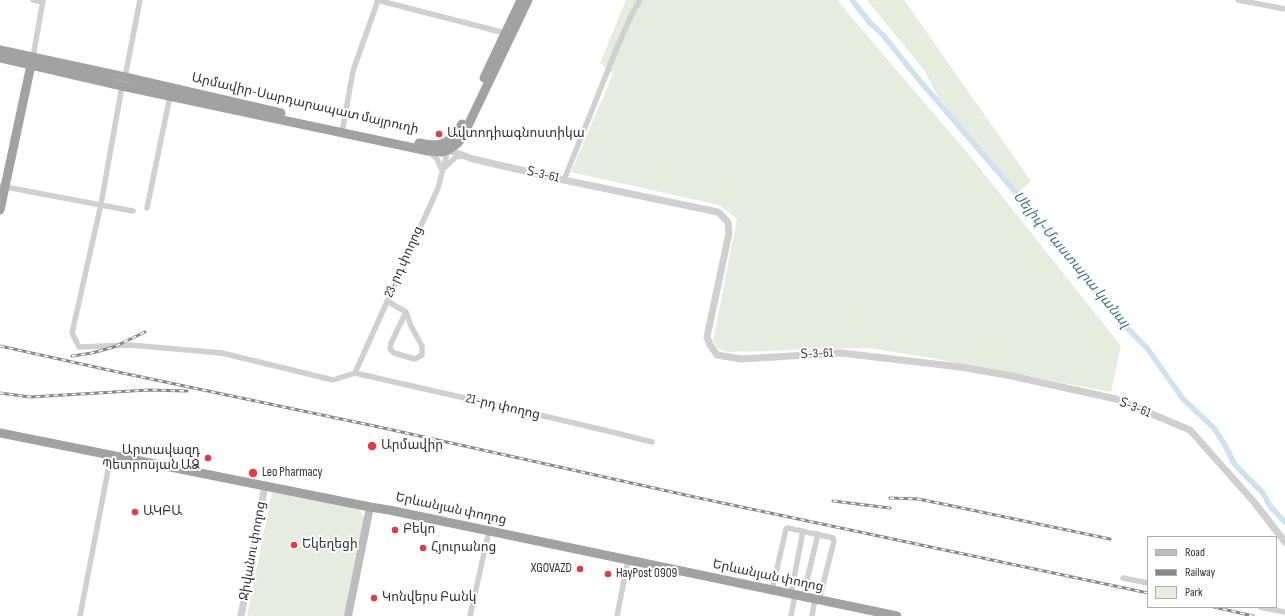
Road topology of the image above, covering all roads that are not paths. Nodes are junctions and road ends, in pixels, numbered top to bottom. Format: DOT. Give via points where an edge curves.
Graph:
graph roads {
  1 [pos="33,0"];
  2 [pos="140,0"];
  3 [pos="378,0"];
  4 [pos="521,0"];
  5 [pos="528,0"];
  6 [pos="640,0"];
  7 [pos="1238,0"];
  8 [pos="43,1"];
  9 [pos="1285,9"];
  10 [pos="505,33"];
  11 [pos="0,50"];
  12 [pos="0,58"];
  13 [pos="32,61"];
  14 [pos="124,82"];
  15 [pos="170,96"];
  16 [pos="272,114"];
  17 [pos="343,126"];
  18 [pos="462,137"];
  19 [pos="446,146"];
  20 [pos="428,151"];
  21 [pos="463,156"];
  22 [pos="442,170"];
  23 [pos="564,180"];
  24 [pos="2,186"];
  25 [pos="101,204"];
  26 [pos="147,208"];
  27 [pos="0,210"];
  28 [pos="133,211"];
  29 [pos="387,301"];
  30 [pos="406,312"];
  31 [pos="355,372"];
  32 [pos="0,433"];
  33 [pos="652,442"];
  34 [pos="112,455"];
  35 [pos="265,485"];
  36 [pos="370,507"];
  37 [pos="489,531"];
  38 [pos="803,531"];
  39 [pos="818,534"];
  40 [pos="1285,542"];
  41 [pos="628,560"];
  42 [pos="1123,578"];
  43 [pos="1147,583"];
  44 [pos="772,590"];
  45 [pos="797,595"];
  46 [pos="817,599"];
  47 [pos="1265,608"];
  48 [pos="1285,612"];
  49 [pos="80,616"];
  50 [pos="241,616"];
  51 [pos="348,616"];
  52 [pos="470,616"];
  53 [pos="617,616"];
  54 [pos="791,616"];
  55 [pos="812,616"];
  56 [pos="896,616"];
  1 -- 8 [label="street"];
  2 -- 14 [label="street"];
  3 -- 10 [label="street"];
  3 -- 17 [label="street" via="353,71"];
  4 -- 10 [label="highway"];
  5 -- 18 [label="highway"];
  6 -- 23 [label="street" via="621,38"];
  7 -- 9 [label="street"];
  8 -- 13 [label="street"];
  10 -- 19 [label="highway" via="458,133"];
  11 -- 13 [label="highway, Արմավիր-Սարդարապատ մայրուղի"];
  12 -- 13 [label="highway, Արմավիր-Սարդարապատ մայրուղի"];
  13 -- 14 [label="highway, Արմավիր-Սարդարապատ մայրուղի"];
  13 -- 24 [label="highway"];
  14 -- 15 [label="highway, Արմավիր-Սարդարապատ մայրուղի"];
  14 -- 16 [label="highway, Արմավիր-Սարդարապատ մայրուղի"];
  14 -- 25 [label="street"];
  15 -- 16 [label="highway, Արմավիր-Սարդարապատ մայրուղի"];
  15 -- 26 [label="street"];
  16 -- 17 [label="highway, Արմավիր-Սարդարապատ մայրուղի"];
  16 -- 20 [label="highway, Արմավիր-Սարդարապատ մայրուղի"];
  17 -- 19 [label="highway, Արմավիր-Սարդարապատ մայրուղի" via="427,145"];
  18 -- 19 [label="highway" via="458,143"];
  18 -- 21 [label="street" via="460,149"];
  19 -- 20 [label="highway, Արմավիր-Սարդարապատ մայրուղի" via="442,152"];
  19 -- 21 [label="street, Տ-3-61 / Տ-3-61"];
  19 -- 22 [label="street, 23-րդ փողոց"];
  20 -- 22 [label="street" via="437,159"];
  21 -- 22 [label="street" via="456,157"];
  21 -- 23 [label="street, Տ-3-61 / Տ-3-61"];
  22 -- 29 [label="street, 23-րդ փողոց" via="438,188"];
  23 -- 40 [label="street, Տ-3-61 / Տ-3-61" via="718,212 728,222 729,234 707,336 717,355 741,358 841,353 960,367 1116,399 1190,430 1254,502"];
  24 -- 25 [label="street"];
  24 -- 27 [label="highway"];
  25 -- 28 [label="street"];
  25 -- 31 [label="street" via="72,333 79,347 130,345 222,353 333,380"];
  29 -- 30 [label="street"];
  29 -- 31 [label="street, 23-րդ փողոց"];
  30 -- 30 [label="street" via="422,346 422,355 416,359 394,353 390,349"];
  31 -- 33 [label="street, 21-րդ փողոց"];
  32 -- 34 [label="highway, Երևանյան փողոց"];
  34 -- 35 [label="highway, Երևանյան փողոց"];
  34 -- 49 [label="street"];
  35 -- 36 [label="highway, Երևանյան փողոց"];
  35 -- 50 [label="street, Ջիվանու փողոց"];
  36 -- 37 [label="highway, Երևանյան փողոց"];
  36 -- 51 [label="main road"];
  37 -- 41 [label="highway, Երևանյան փողոց"];
  37 -- 52 [label="street"];
  38 -- 39 [label="street"];
  38 -- 44 [label="street" via="786,529"];
  38 -- 45 [label="street"];
  39 -- 45 [label="street"];
  39 -- 46 [label="street" via="833,538 834,541"];
  41 -- 44 [label="highway, Երևանյան փողոց"];
  41 -- 53 [label="street"];
  42 -- 43 [label="street"];
  44 -- 45 [label="highway, Երևանյան փողոց"];
  45 -- 46 [label="highway, Երևանյան փողոց"];
  45 -- 54 [label="street"];
  46 -- 55 [label="street"];
  46 -- 56 [label="highway, Երևանյան փողոց"];
  47 -- 48 [label="street"];
}
